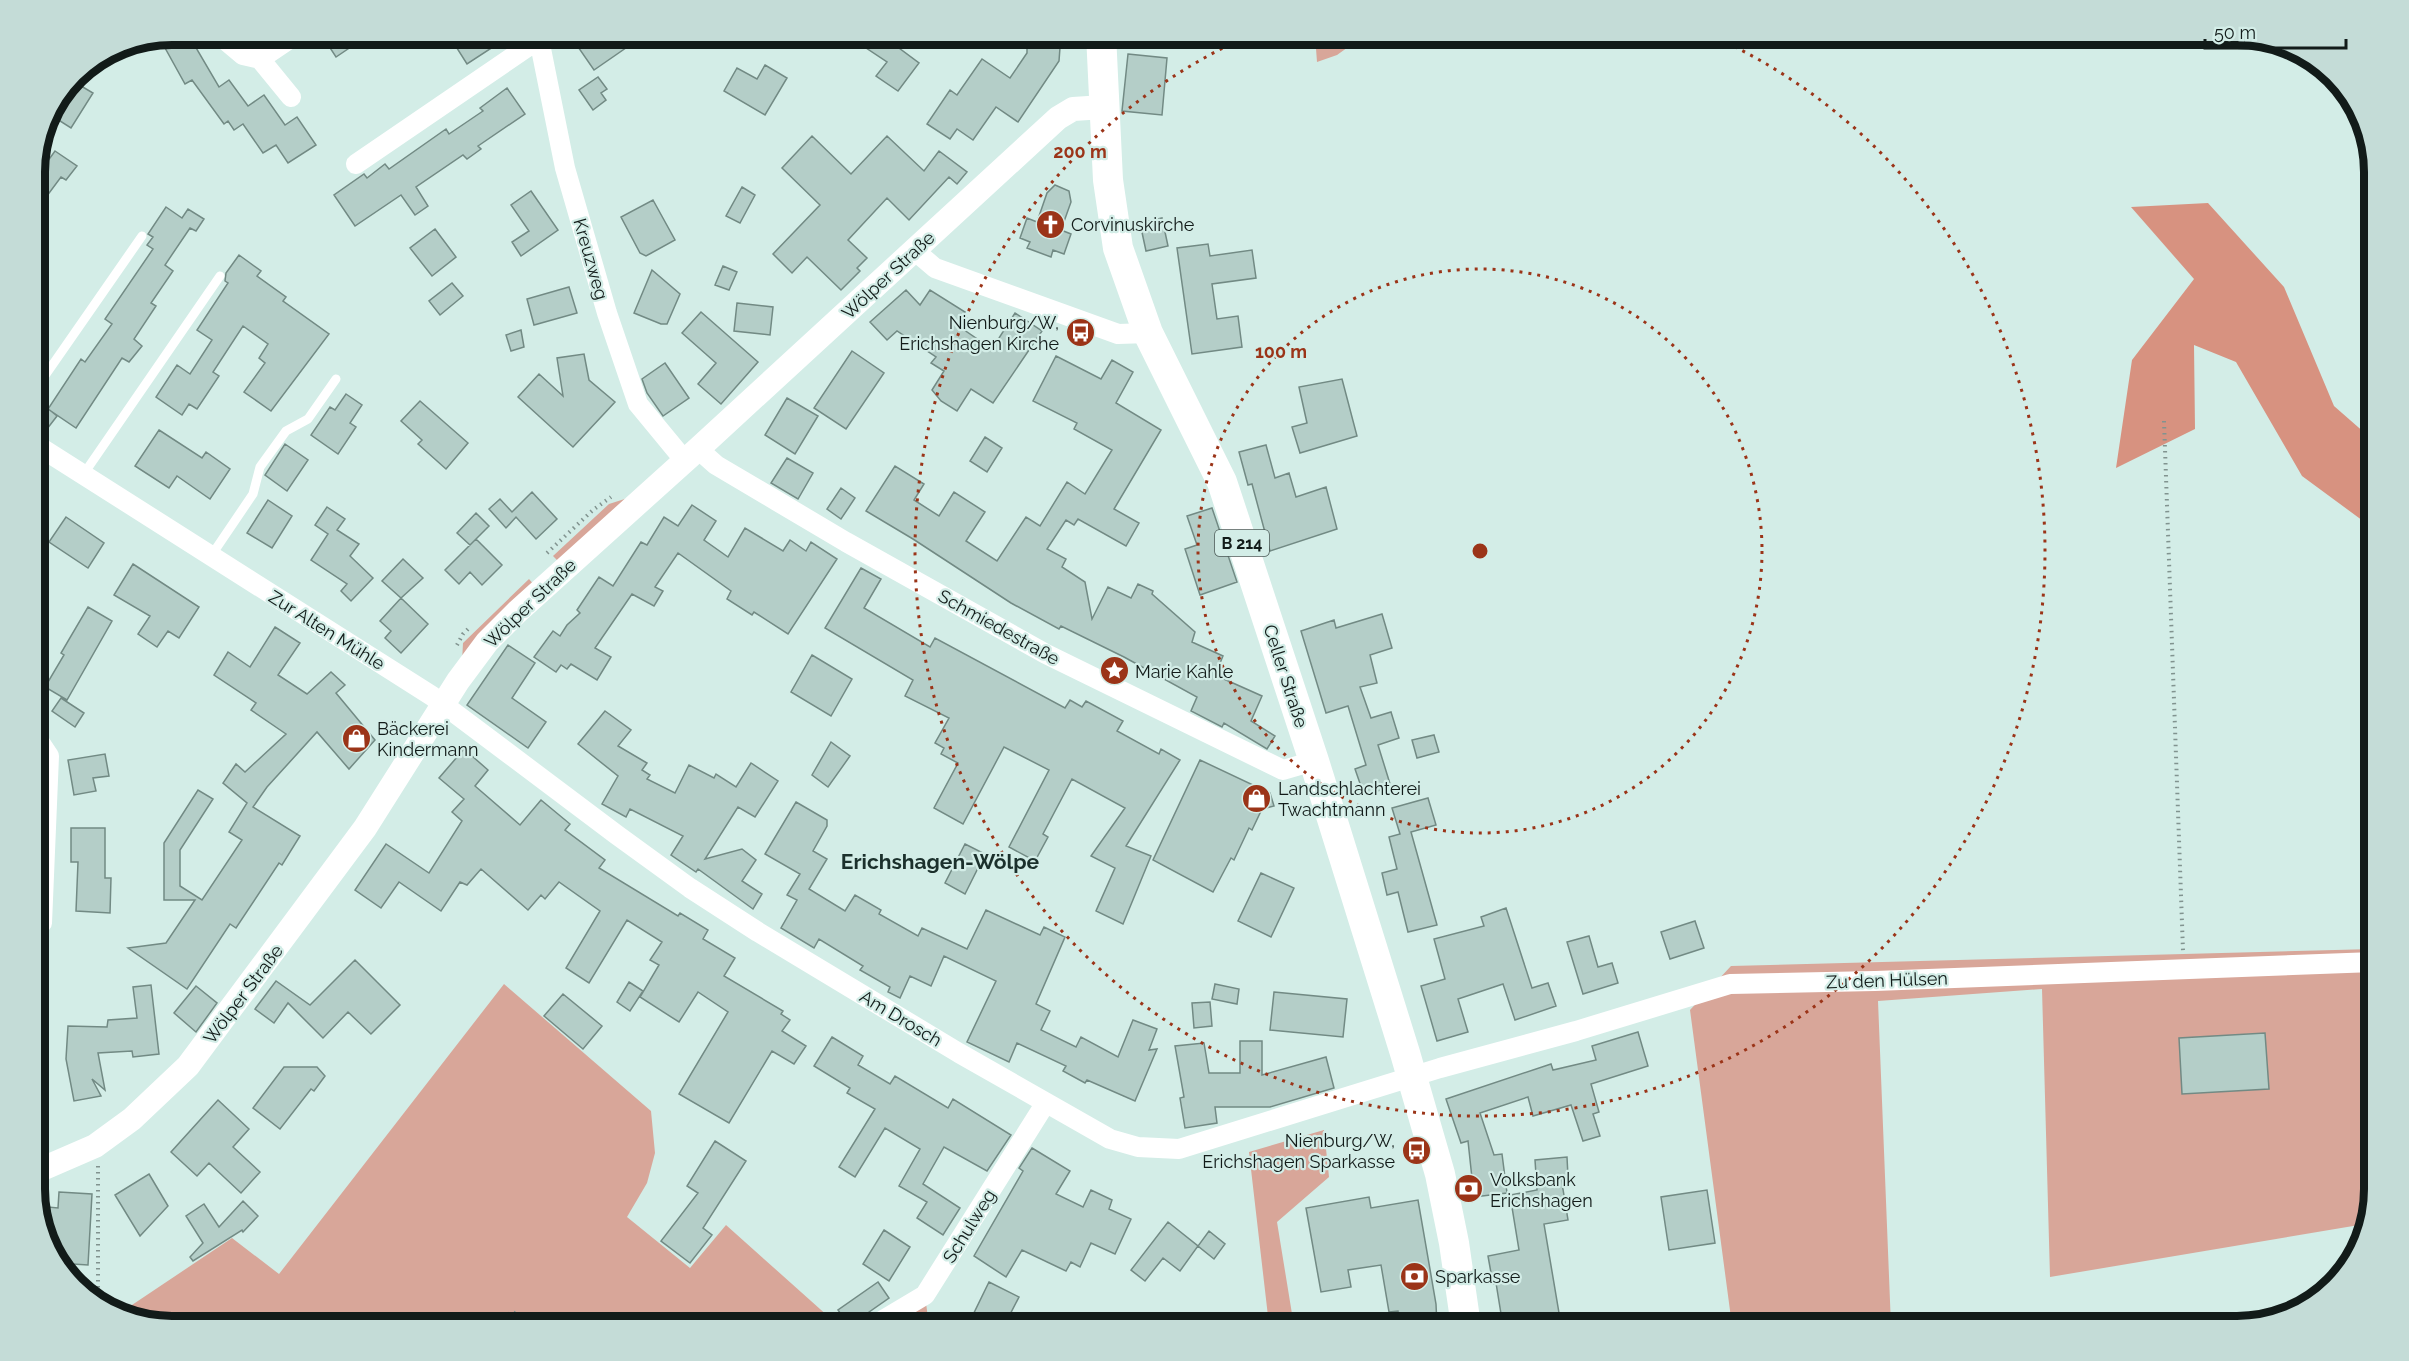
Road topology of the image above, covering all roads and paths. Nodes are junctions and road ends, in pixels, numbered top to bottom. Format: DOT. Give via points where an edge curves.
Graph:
graph roads {
  1 [pos="231,45"];
  2 [pos="281,45"];
  3 [pos="527,45"];
  4 [pos="540,45"];
  5 [pos="1101,45"];
  6 [pos="260,60"];
  7 [pos="291,97"];
  8 [pos="1104,107"];
  9 [pos="356,164"];
  10 [pos="142,236"];
  11 [pos="915,251"];
  12 [pos="220,276"];
  13 [pos="1148,333"];
  14 [pos="45,376"];
  15 [pos="336,379"];
  16 [pos="2164,421"];
  17 [pos="45,450"];
  18 [pos="692,455"];
  19 [pos="83,475"];
  20 [pos="211,556"];
  21 [pos="444,704"];
  22 [pos="45,750"];
  23 [pos="1314,761"];
  24 [pos="45,851"];
  25 [pos="2364,962"];
  26 [pos="2183,970"];
  27 [pos="1412,1076"];
  28 [pos="1045,1104"];
  29 [pos="95,1146"];
  30 [pos="45,1168"];
  31 [pos="98,1292"];
  32 [pos="506,1316"];
  33 [pos="522,1316"];
  34 [pos="890,1316"];
  35 [pos="1465,1316"];
  1 -- 6 [label="street" via="243,55"];
  2 -- 6 [label="street"];
  3 -- 9 [label="street, Kreuzweg"];
  4 -- 18 [label="street, Kreuzweg" via="565,168 607,314 638,404"];
  5 -- 8 [label="main road, Celler Straße / B 214"];
  6 -- 7 [label="street"];
  8 -- 11 [label="street, Wölper Straße" via="1073,109 1058,118"];
  8 -- 13 [label="main road, Celler Straße / B 214" via="1107,180 1118,248"];
  10 -- 14 [label="lane"];
  11 -- 13 [label="street" via="935,268 1118,334"];
  11 -- 18 [label="street, Wölper Straße"];
  12 -- 19 [label="lane"];
  13 -- 23 [label="main road, Celler Straße / B 214" via="1222,482"];
  15 -- 20 [label="lane" via="308,419 286,431 260,467 253,494"];
  16 -- 26 [label="path"];
  17 -- 19 [label="street, Zur Alten Mühle"];
  18 -- 21 [label="street, Wölper Straße" via="502,627"];
  18 -- 23 [label="street, Schmiedestraße" via="1110,686 1283,770"];
  19 -- 20 [label="street, Zur Alten Mühle"];
  20 -- 21 [label="street, Zur Alten Mühle"];
  21 -- 28 [label="street, Am Drosch" via="690,888"];
  21 -- 29 [label="street, Wölper Straße" via="364,828 209,1041 161,1094"];
  22 -- 24 [label="street" via="49,756"];
  23 -- 27 [label="main road, Celler Straße / B 214"];
  25 -- 26 [label="street, Zu den Hülsen"];
  26 -- 27 [label="street, Zu den Hülsen" via="1730,984"];
  27 -- 28 [label="street, Am Drosch" via="1179,1149 1138,1147 1110,1139"];
  27 -- 35 [label="main road, Celler Straße / B 214" via="1440,1174"];
  28 -- 34 [label="street, Schulweg" via="925,1296"];
  29 -- 30 [label="street, Wölper Straße"];
  29 -- 31 [label="path"];
  32 -- 33 [label="path" via="511,1312"];
}
